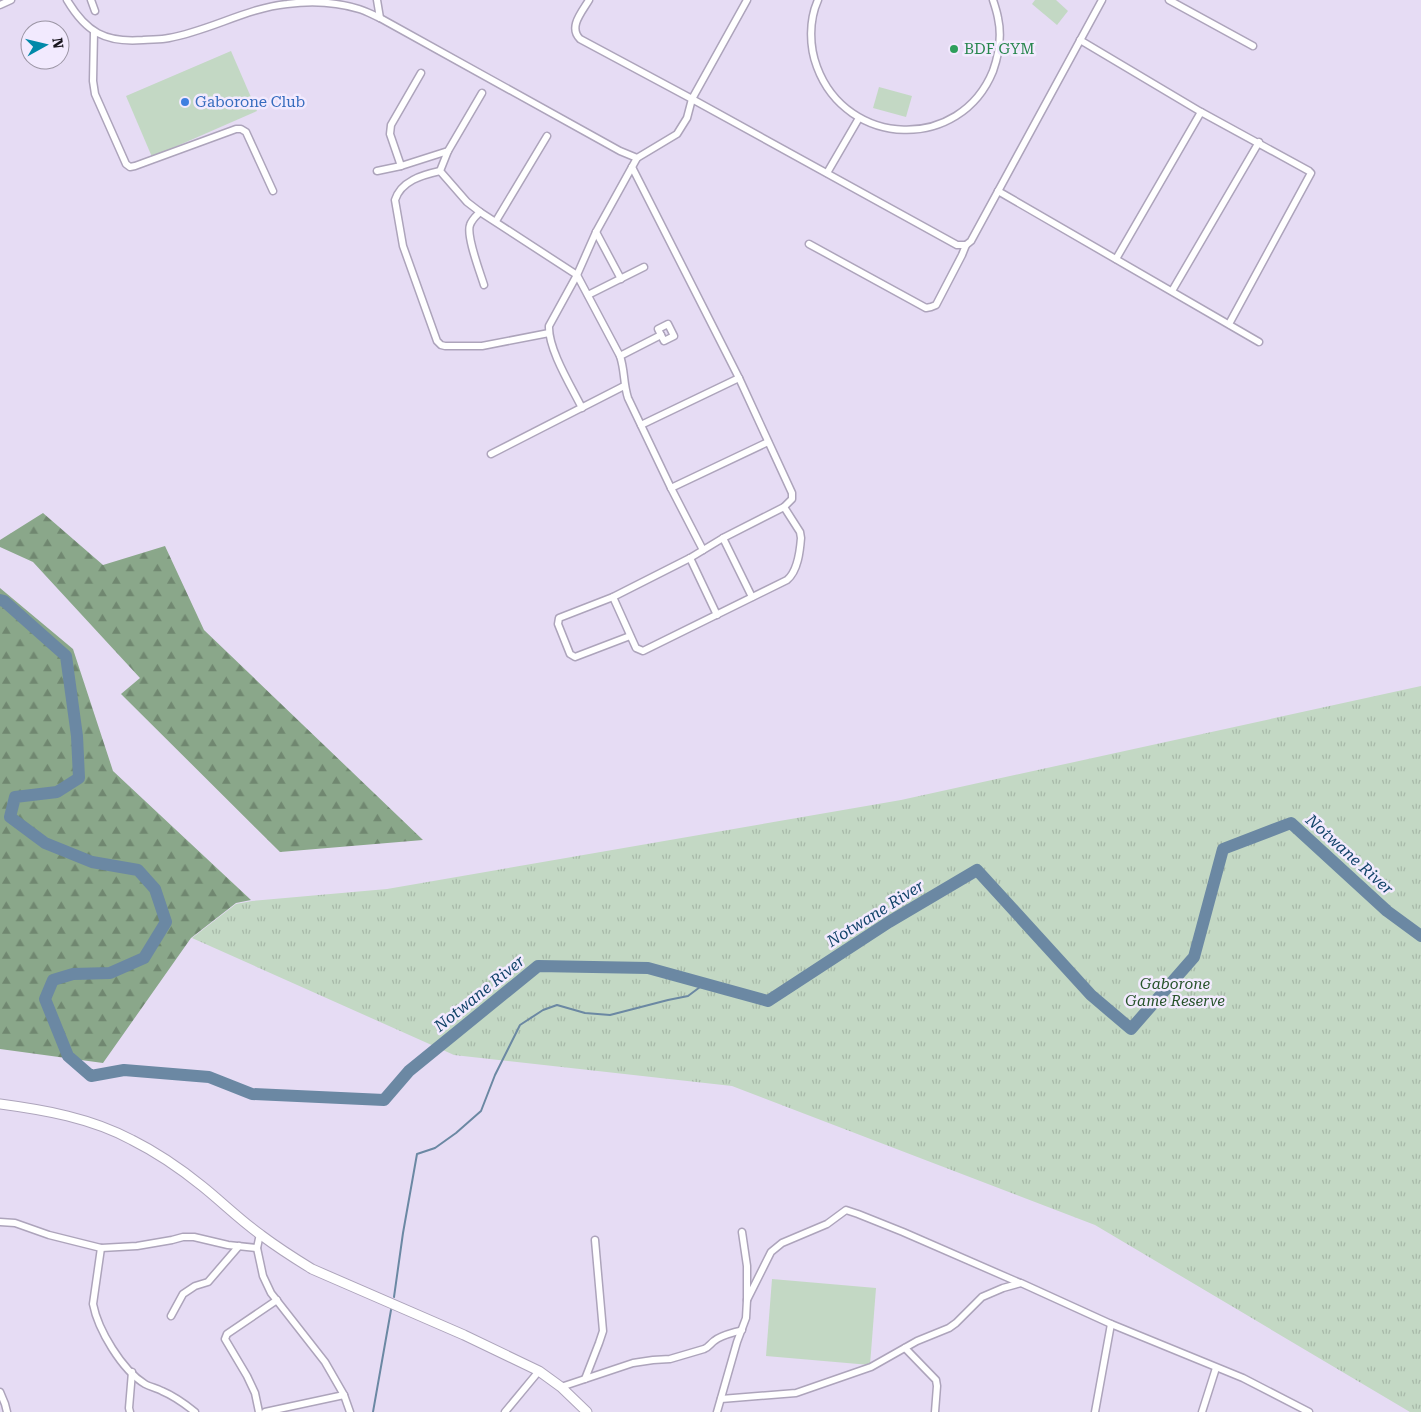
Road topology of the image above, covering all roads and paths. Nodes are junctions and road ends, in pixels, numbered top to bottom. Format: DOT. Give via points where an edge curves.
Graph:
graph roads {
  1 [pos="11,0"];
  2 [pos="67,0"];
  3 [pos="91,0"];
  4 [pos="377,0"];
  5 [pos="589,0"];
  6 [pos="748,0"];
  7 [pos="818,0"];
  8 [pos="993,0"];
  9 [pos="1102,0"];
  10 [pos="1169,0"];
  11 [pos="0,5"];
  12 [pos="96,11"];
  13 [pos="380,18"];
  14 [pos="94,32"];
  15 [pos="1080,40"];
  16 [pos="1253,46"];
  17 [pos="421,73"];
  18 [pos="482,93"];
  19 [pos="692,99"];
  20 [pos="1201,112"];
  21 [pos="859,118"];
  22 [pos="547,136"];
  23 [pos="1259,142"];
  24 [pos="448,151"];
  25 [pos="638,158"];
  26 [pos="401,166"];
  27 [pos="632,167"];
  28 [pos="377,171"];
  29 [pos="440,172"];
  30 [pos="827,173"];
  31 [pos="274,191"];
  32 [pos="998,191"];
  33 [pos="480,212"];
  34 [pos="496,221"];
  35 [pos="596,232"];
  36 [pos="809,244"];
  37 [pos="966,245"];
  38 [pos="1116,259"];
  39 [pos="644,267"];
  40 [pos="577,275"];
  41 [pos="621,279"];
  42 [pos="484,285"];
  43 [pos="1172,291"];
  44 [pos="588,295"];
  45 [pos="1229,324"];
  46 [pos="549,333"];
  47 [pos="661,336"];
  48 [pos="1259,342"];
  49 [pos="620,356"];
  50 [pos="739,378"];
  51 [pos="624,386"];
  52 [pos="582,408"];
  53 [pos="641,425"];
  54 [pos="768,442"];
  55 [pos="492,454"];
  56 [pos="671,488"];
  57 [pos="784,507"];
  58 [pos="723,538"];
  59 [pos="703,550"];
  60 [pos="690,558"];
  61 [pos="613,597"];
  62 [pos="752,597"];
  63 [pos="717,614"];
  64 [pos="630,636"];
  65 [pos="0,1104"];
  66 [pos="0,1222"];
  67 [pos="742,1232"];
  68 [pos="260,1234"];
  69 [pos="594,1240"];
  70 [pos="239,1246"];
  71 [pos="102,1248"];
  72 [pos="257,1248"];
  73 [pos="1022,1283"];
  74 [pos="277,1300"];
  75 [pos="748,1300"];
  76 [pos="171,1316"];
  77 [pos="1111,1324"];
  78 [pos="742,1330"];
  79 [pos="905,1348"];
  80 [pos="1216,1368"];
  81 [pos="539,1371"];
  82 [pos="132,1372"];
  83 [pos="585,1379"];
  84 [pos="561,1387"];
  85 [pos="0,1392"];
  86 [pos="344,1394"];
  87 [pos="721,1399"];
  88 [pos="7,1412"];
  89 [pos="130,1412"];
  90 [pos="195,1412"];
  91 [pos="260,1412"];
  92 [pos="265,1412"];
  93 [pos="350,1412"];
  94 [pos="505,1412"];
  95 [pos="587,1412"];
  96 [pos="717,1412"];
  97 [pos="935,1412"];
  98 [pos="1095,1412"];
  99 [pos="1202,1412"];
  100 [pos="1308,1412"];
  1 -- 11 [label="street"];
  2 -- 14 [label="street"];
  3 -- 12 [label="street"];
  4 -- 13 [label="street"];
  5 -- 19 [label="street" via="574,26 580,39"];
  6 -- 19 [label="street"];
  7 -- 21 [label="street" via="812,23 814,60 831,94"];
  8 -- 21 [label="street" via="1000,40 988,81 976,99 942,124 921,129 878,127"];
  9 -- 15 [label="street"];
  10 -- 16 [label="street"];
  13 -- 14 [label="street" via="360,9 313,2 260,9 159,40 123,40"];
  13 -- 25 [label="street"];
  14 -- 31 [label="street" via="95,94 130,168 241,129 246,132"];
  15 -- 20 [label="street"];
  15 -- 32 [label="street"];
  17 -- 26 [label="street" via="390,130"];
  18 -- 24 [label="street"];
  19 -- 25 [label="street" via="687,118 677,134"];
  19 -- 30 [label="street"];
  20 -- 23 [label="street"];
  20 -- 38 [label="street"];
  21 -- 30 [label="street"];
  22 -- 34 [label="street"];
  23 -- 43 [label="street"];
  23 -- 45 [label="street" via="1311,173"];
  24 -- 26 [label="street"];
  24 -- 29 [label="street"];
  25 -- 27 [label="street"];
  26 -- 28 [label="street"];
  27 -- 35 [label="street"];
  27 -- 50 [label="street"];
  29 -- 33 [label="street"];
  29 -- 46 [label="street" via="405,185 395,200 403,246 437,341 446,346 482,346"];
  30 -- 37 [label="street" via="957,245"];
  32 -- 37 [label="street"];
  32 -- 38 [label="street"];
  33 -- 34 [label="street"];
  33 -- 42 [label="street" via="469,227"];
  34 -- 40 [label="street"];
  35 -- 40 [label="street"];
  35 -- 41 [label="street"];
  36 -- 37 [label="street" via="926,308 936,305"];
  38 -- 43 [label="street"];
  39 -- 41 [label="street"];
  40 -- 44 [label="street"];
  40 -- 46 [label="street" via="549,326"];
  41 -- 44 [label="street"];
  43 -- 45 [label="street"];
  44 -- 49 [label="street"];
  45 -- 48 [label="street"];
  46 -- 52 [label="street"];
  47 -- 49 [label="street"];
  49 -- 51 [label="street" via="624,366"];
  50 -- 53 [label="street"];
  50 -- 54 [label="street"];
  51 -- 52 [label="street"];
  51 -- 53 [label="street"];
  52 -- 55 [label="street"];
  53 -- 56 [label="street"];
  54 -- 56 [label="street"];
  54 -- 57 [label="street" via="792,493"];
  56 -- 59 [label="street"];
  57 -- 58 [label="street"];
  57 -- 62 [label="street" via="800,532 795,570 787,580"];
  58 -- 59 [label="street"];
  58 -- 62 [label="street"];
  59 -- 60 [label="street"];
  60 -- 61 [label="street"];
  60 -- 63 [label="street"];
  61 -- 64 [label="street"];
  61 -- 64 [label="street" via="558,619 570,654 578,657"];
  62 -- 63 [label="street"];
  63 -- 64 [label="street" via="643,651 636,648"];
  65 -- 68 [label="street" via="84,1120 132,1139 200,1184"];
  66 -- 71 [label="street" via="15,1223"];
  67 -- 75 [label="street"];
  68 -- 72 [label="street"];
  68 -- 81 [label="street" via="312,1269"];
  69 -- 83 [label="street" via="603,1331"];
  70 -- 71 [label="street" via="183,1237 137,1246"];
  70 -- 72 [label="street"];
  70 -- 76 [label="street" via="208,1282 183,1294"];
  71 -- 82 [label="street" via="93,1304 95,1313 111,1348"];
  72 -- 74 [label="street" via="263,1276"];
  73 -- 75 [label="street" via="846,1210 827,1224 771,1252"];
  73 -- 77 [label="street"];
  73 -- 79 [label="street" via="982,1297 949,1328"];
  74 -- 86 [label="street" via="325,1362"];
  74 -- 91 [label="street" via="227,1334 225,1339 247,1376"];
  75 -- 78 [label="street"];
  77 -- 80 [label="street"];
  77 -- 98 [label="street"];
  78 -- 83 [label="street" via="714,1340 704,1350 633,1364"];
  78 -- 87 [label="street"];
  79 -- 87 [label="street" via="871,1367 796,1393"];
  79 -- 97 [label="street" via="936,1380"];
  80 -- 99 [label="street"];
  80 -- 100 [label="street" via="1243,1378"];
  81 -- 84 [label="street"];
  81 -- 94 [label="street"];
  82 -- 89 [label="street"];
  82 -- 90 [label="street" via="146,1385"];
  83 -- 84 [label="street"];
  84 -- 95 [label="street"];
  85 -- 88 [label="street"];
  86 -- 92 [label="street"];
  86 -- 93 [label="street"];
  87 -- 96 [label="street"];
}
